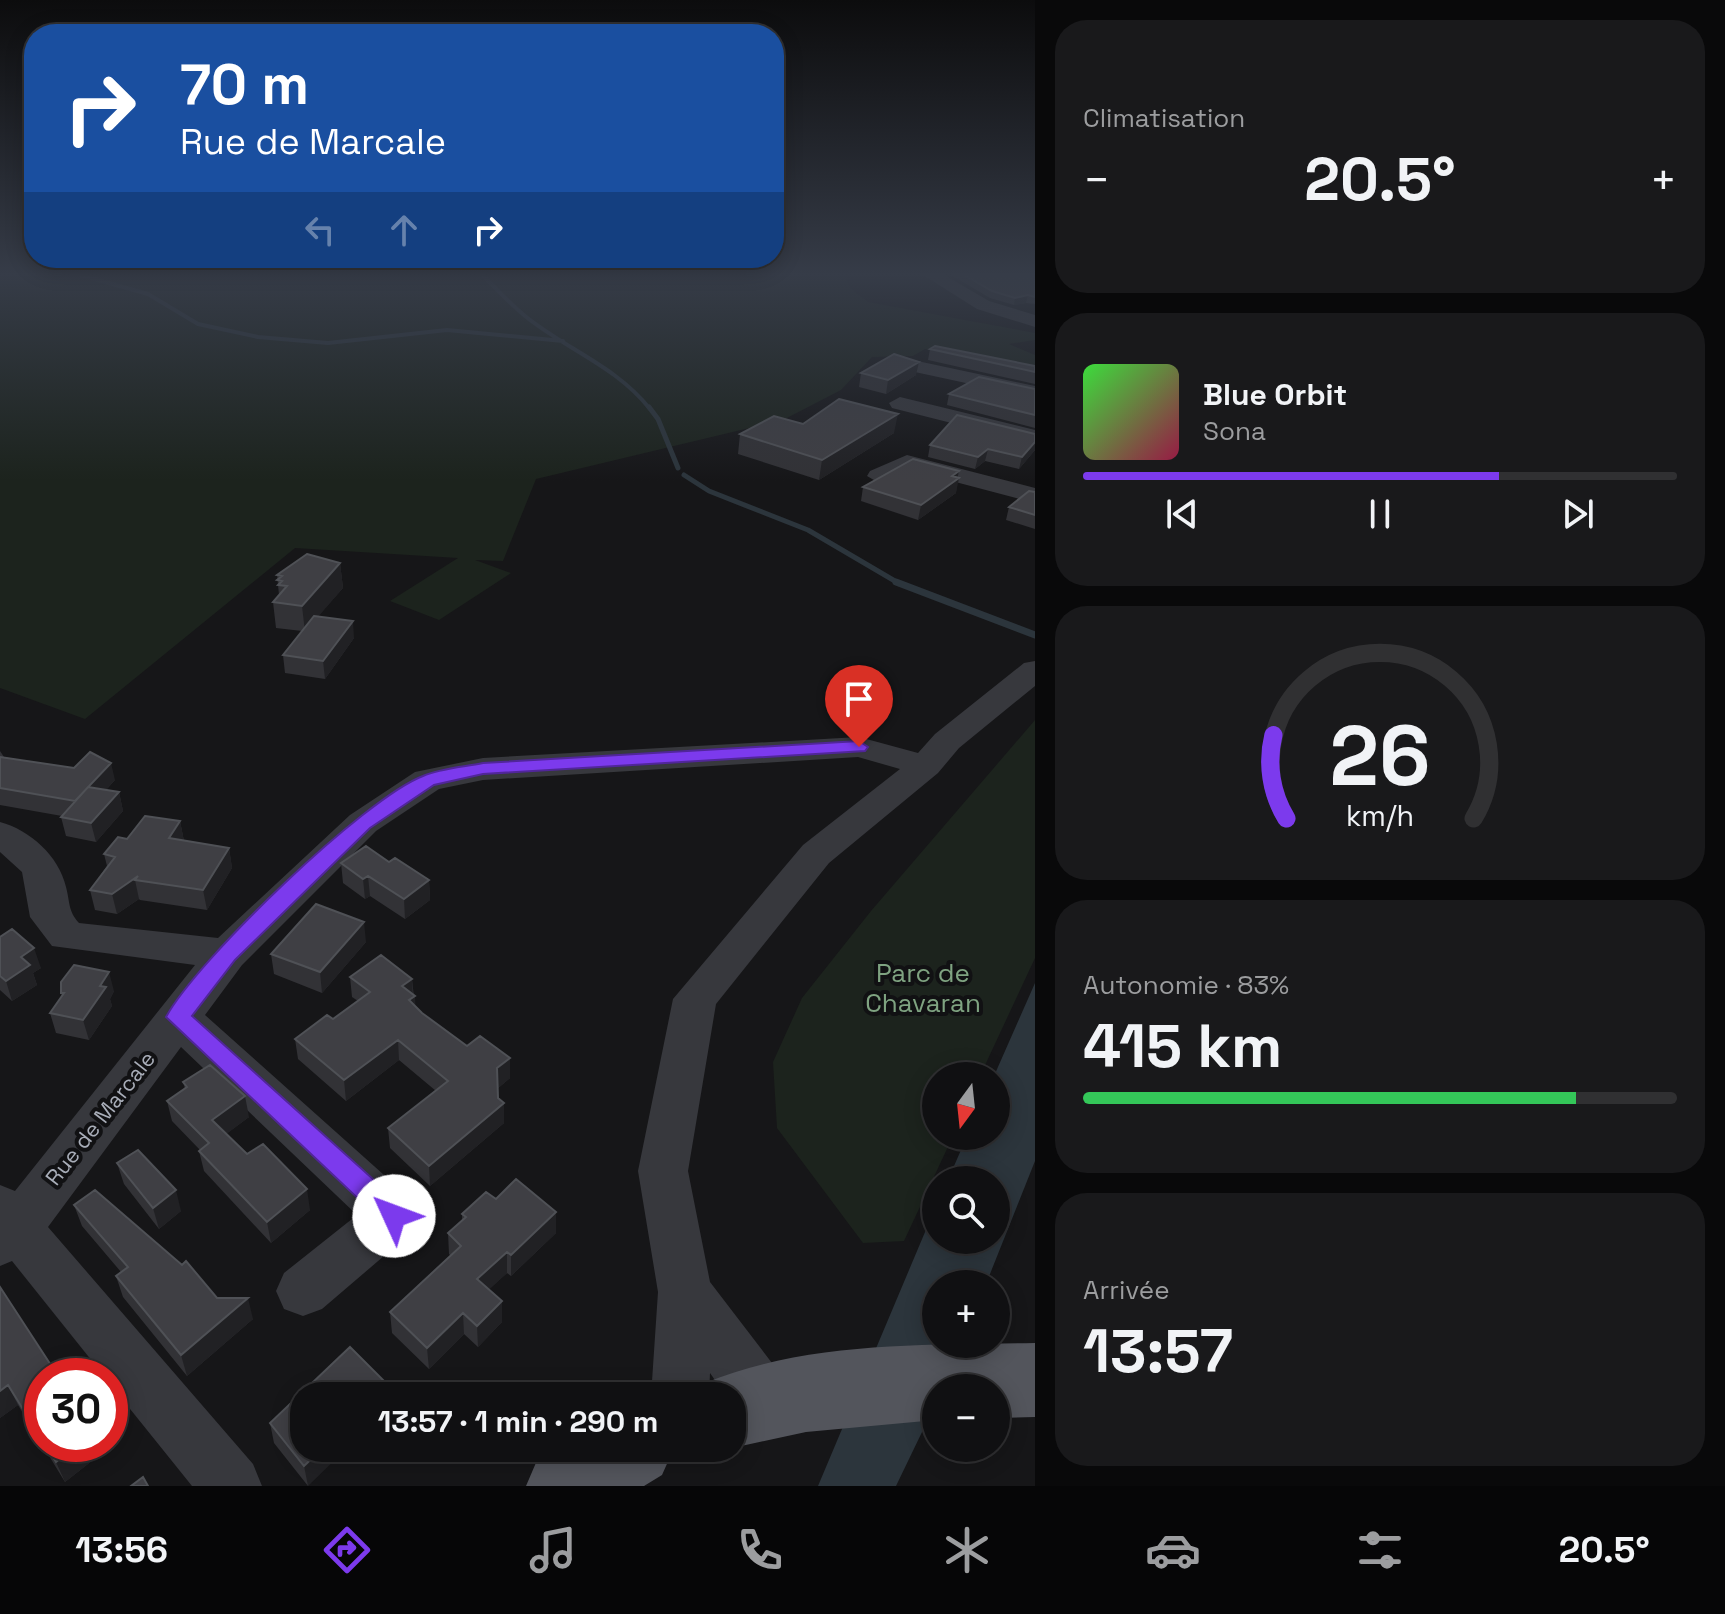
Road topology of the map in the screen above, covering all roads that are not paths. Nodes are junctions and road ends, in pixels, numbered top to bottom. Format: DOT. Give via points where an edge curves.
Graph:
graph roads {
  1 [pos="908,365"];
  2 [pos="1035,392"];
  3 [pos="916,402"];
  4 [pos="1035,437"];
  5 [pos="879,476"];
  6 [pos="1035,496"];
  7 [pos="1035,670"];
  8 [pos="926,766"];
  9 [pos="0,834"];
  10 [pos="227,954"];
  11 [pos="178,1017"];
  12 [pos="6,1226"];
  13 [pos="303,1291"];
  14 [pos="685,1292"];
  15 [pos="1035,1380"];
  16 [pos="681,1382"];
  17 [pos="760,1403"];
  18 [pos="610,1462"];
  19 [pos="231,1486"];
  20 [pos="566,1486"];
  1 -- 2 [label="street"];
  3 -- 4 [label="street"];
  5 -- 6 [label="street" via="907,462"];
  7 -- 8 [label="street" via="947,741"];
  8 -- 10 [label="street, Rue de Marcale" via="859,747 483,769 428,780 363,823"];
  8 -- 14 [label="street" via="816,854 695,999 663,1171"];
  9 -- 10 [label="street" via="32,855 48,882 50,917 67,936"];
  10 -- 11 [label="street, Rue de Marcale"];
  11 -- 12 [label="street, Rue de Marcale"];
  11 -- 13 [label="street" via="394,1216"];
  12 -- 19 [label="street"];
  14 -- 16 [label="street"];
  14 -- 17 [label="street"];
  15 -- 17 [label="main road" via="945,1382"];
  18 -- 20 [label="main road"];
}
